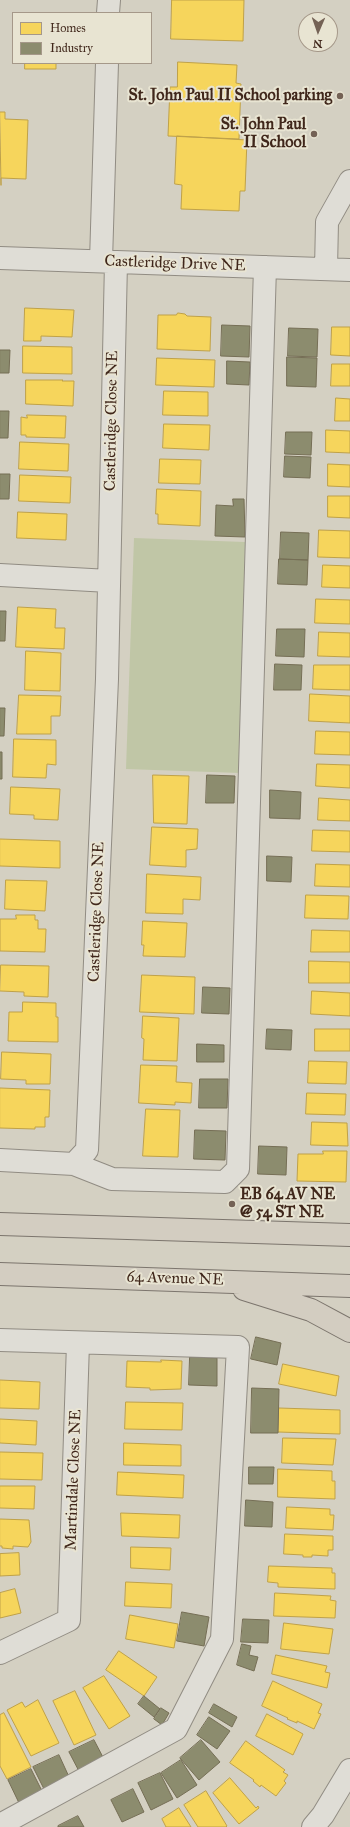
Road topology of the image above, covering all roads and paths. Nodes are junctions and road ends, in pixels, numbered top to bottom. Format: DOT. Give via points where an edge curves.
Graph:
graph roads {
  1 [pos="109,0"];
  2 [pos="108,12"];
  3 [pos="107,64"];
  4 [pos="350,181"];
  5 [pos="0,258"];
  6 [pos="108,262"];
  7 [pos="265,267"];
  8 [pos="326,269"];
  9 [pos="350,270"];
  10 [pos="0,575"];
  11 [pos="109,581"];
  12 [pos="0,1160"];
  13 [pos="74,1164"];
  14 [pos="0,1224"];
  15 [pos="350,1235"];
  16 [pos="0,1274"];
  17 [pos="216,1280"];
  18 [pos="350,1286"];
  19 [pos="350,1331"];
  20 [pos="0,1340"];
  21 [pos="78,1343"];
  22 [pos="0,1654"];
  23 [pos="350,1770"];
  24 [pos="0,1825"];
  25 [pos="313,1827"];
  1 -- 2 [label="street"];
  3 -- 6 [label="street, Castleridge Close NE"];
  4 -- 8 [label="street" via="327,222"];
  5 -- 6 [label="street, Castleridge Drive NE"];
  6 -- 7 [label="street, Castleridge Drive NE"];
  6 -- 11 [label="street, Castleridge Close NE"];
  7 -- 8 [label="street, Castleridge Drive NE"];
  7 -- 13 [label="street" via="238,1169 225,1182 112,1179"];
  8 -- 9 [label="street, Castleridge Drive NE"];
  10 -- 11 [label="street"];
  11 -- 13 [label="street, Castleridge Close NE" via="107,686 87,1150"];
  12 -- 13 [label="street"];
  14 -- 15 [label="main road"];
  16 -- 17 [label="main road, 64 Avenue NE"];
  17 -- 18 [label="main road, 64 Avenue NE"];
  17 -- 19 [label="main road" via="311,1310"];
  20 -- 21 [label="street"];
  21 -- 22 [label="street, Martindale Close NE" via="69,1620"];
  21 -- 24 [label="street" via="238,1347 222,1639 176,1729"];
  23 -- 25 [label="street"];
}
